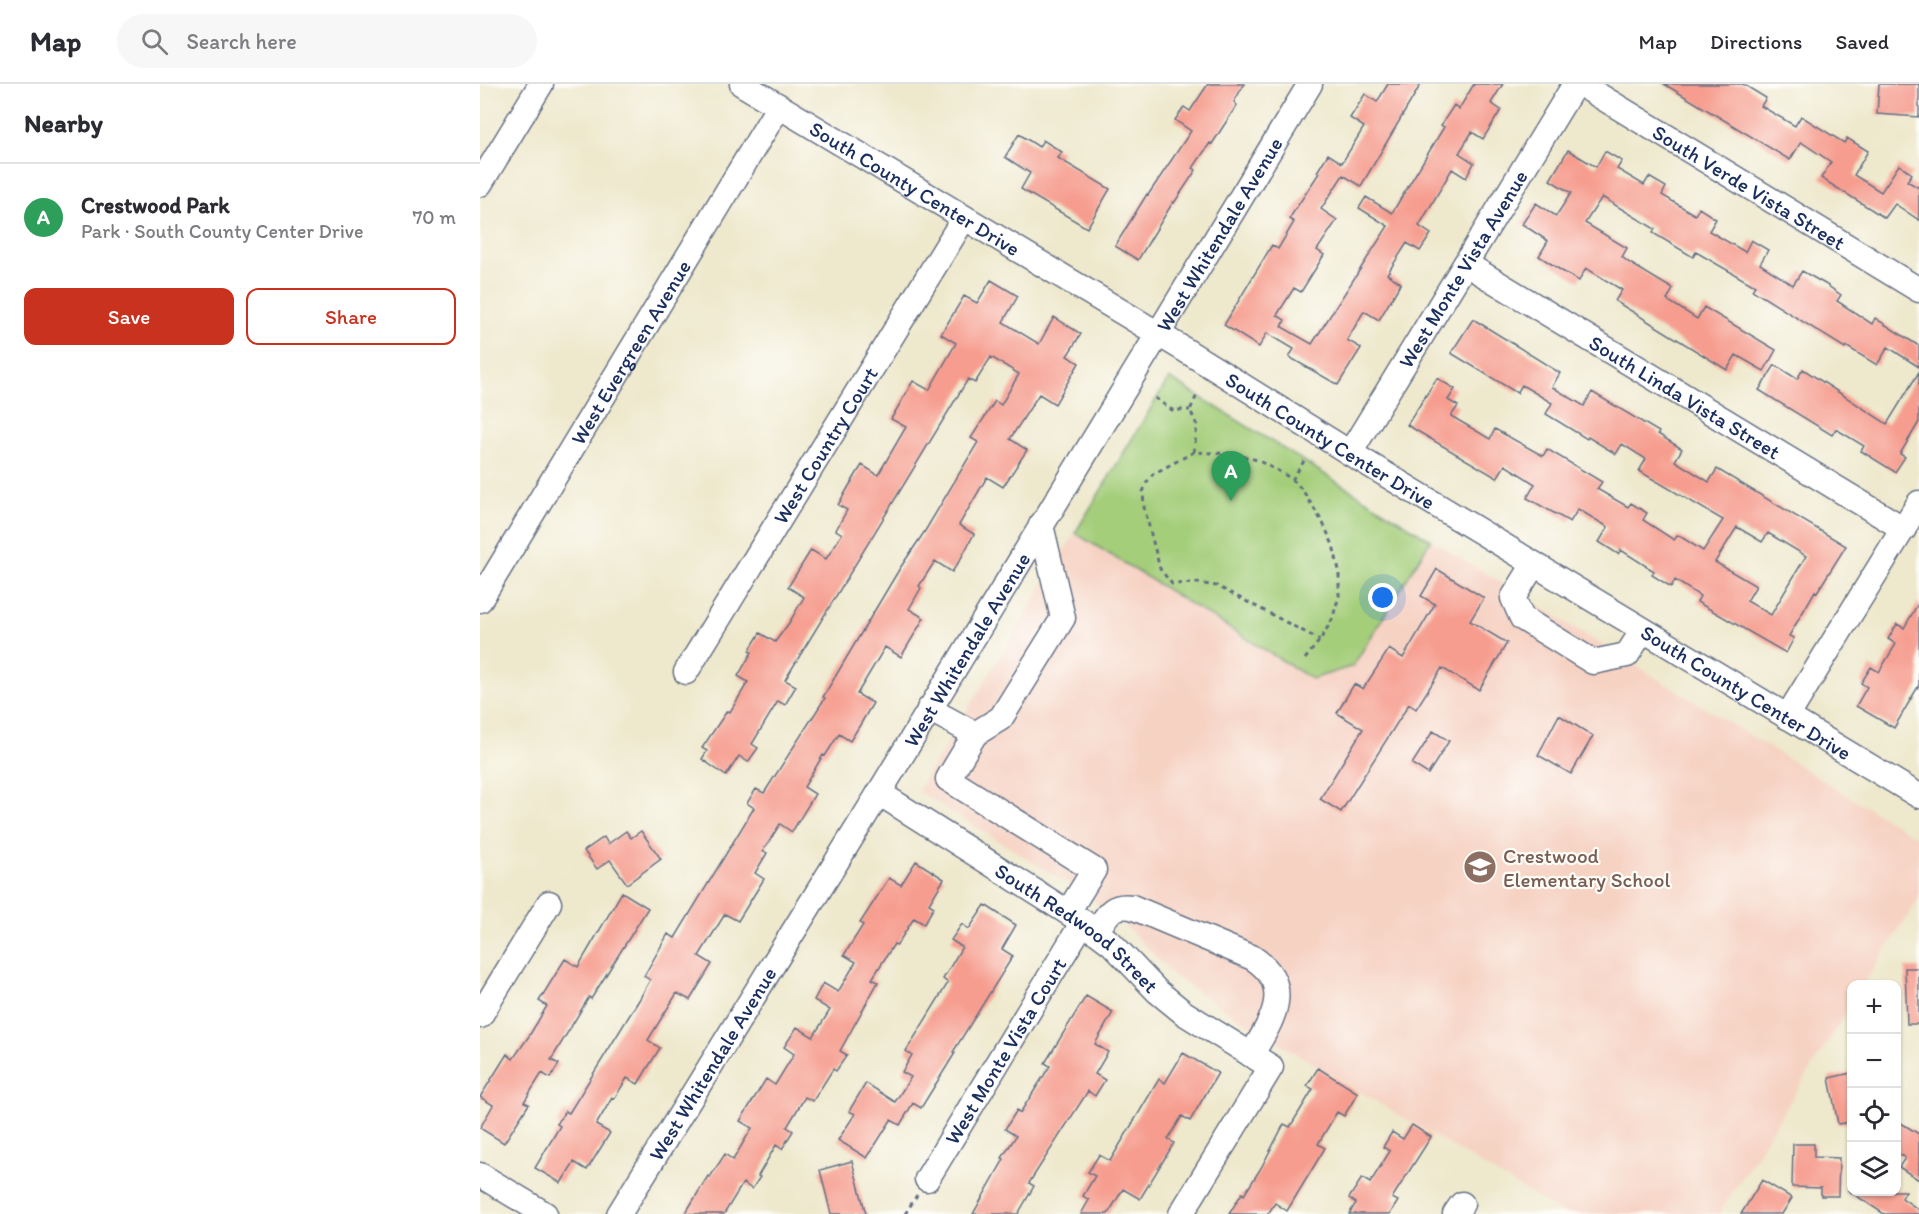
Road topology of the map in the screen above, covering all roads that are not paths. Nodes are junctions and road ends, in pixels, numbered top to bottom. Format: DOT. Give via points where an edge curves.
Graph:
graph roads {
  1 [pos="541,84"];
  2 [pos="742,84"];
  3 [pos="1310,84"];
  4 [pos="1575,84"];
  5 [pos="1580,84"];
  6 [pos="779,106"];
  7 [pos="480,184"];
  8 [pos="964,218"];
  9 [pos="1466,264"];
  10 [pos="1919,290"];
  11 [pos="1158,334"];
  12 [pos="1350,453"];
  13 [pos="1919,503"];
  14 [pos="1041,525"];
  15 [pos="1904,529"];
  16 [pos="1534,564"];
  17 [pos="480,600"];
  18 [pos="1643,630"];
  19 [pos="686,672"];
  20 [pos="929,709"];
  21 [pos="1787,717"];
  22 [pos="975,734"];
  23 [pos="879,793"];
  24 [pos="1919,796"];
  25 [pos="549,903"];
  26 [pos="1082,922"];
  27 [pos="480,1016"];
  28 [pos="1261,1061"];
  29 [pos="480,1174"];
  30 [pos="927,1179"];
  31 [pos="545,1214"];
  32 [pos="619,1214"];
  33 [pos="1181,1214"];
  1 -- 7 [label="street"];
  2 -- 6 [label="street, South County Center Drive"];
  3 -- 11 [label="street, West Whitendale Avenue"];
  4 -- 9 [label="street, West Monte Vista Avenue"];
  5 -- 10 [label="street, South Verde Vista Street"];
  6 -- 8 [label="street, South County Center Drive"];
  6 -- 17 [label="street, West Evergreen Avenue"];
  8 -- 11 [label="street, South County Center Drive"];
  8 -- 19 [label="street, West Country Court"];
  9 -- 12 [label="street, West Monte Vista Avenue"];
  9 -- 15 [label="street, South Linda Vista Street"];
  11 -- 12 [label="street, South County Center Drive"];
  11 -- 14 [label="street, West Whitendale Avenue"];
  12 -- 16 [label="street, South County Center Drive"];
  13 -- 15 [label="street"];
  14 -- 20 [label="street, West Whitendale Avenue"];
  14 -- 22 [label="street" via="1063,618 1001,718"];
  15 -- 21 [label="street"];
  16 -- 18 [label="street, South County Center Drive"];
  16 -- 18 [label="street" via="1513,598 1522,618 1593,662 1627,655"];
  18 -- 21 [label="street, South County Center Drive"];
  20 -- 22 [label="street"];
  20 -- 23 [label="street, West Whitendale Avenue"];
  21 -- 24 [label="street, South County Center Drive"];
  22 -- 26 [label="street" via="948,778 1094,870"];
  23 -- 26 [label="street, South Redwood Street"];
  23 -- 32 [label="street, West Whitendale Avenue"];
  25 -- 27 [label="street"];
  26 -- 28 [label="street, South Redwood Street" via="1112,944 1184,1013"];
  26 -- 28 [label="street" via="1121,906 1132,907 1253,958 1265,967 1274,979 1278,998"];
  26 -- 30 [label="street, West Monte Vista Court"];
  28 -- 33 [label="street"];
  29 -- 31 [label="street"];
}
